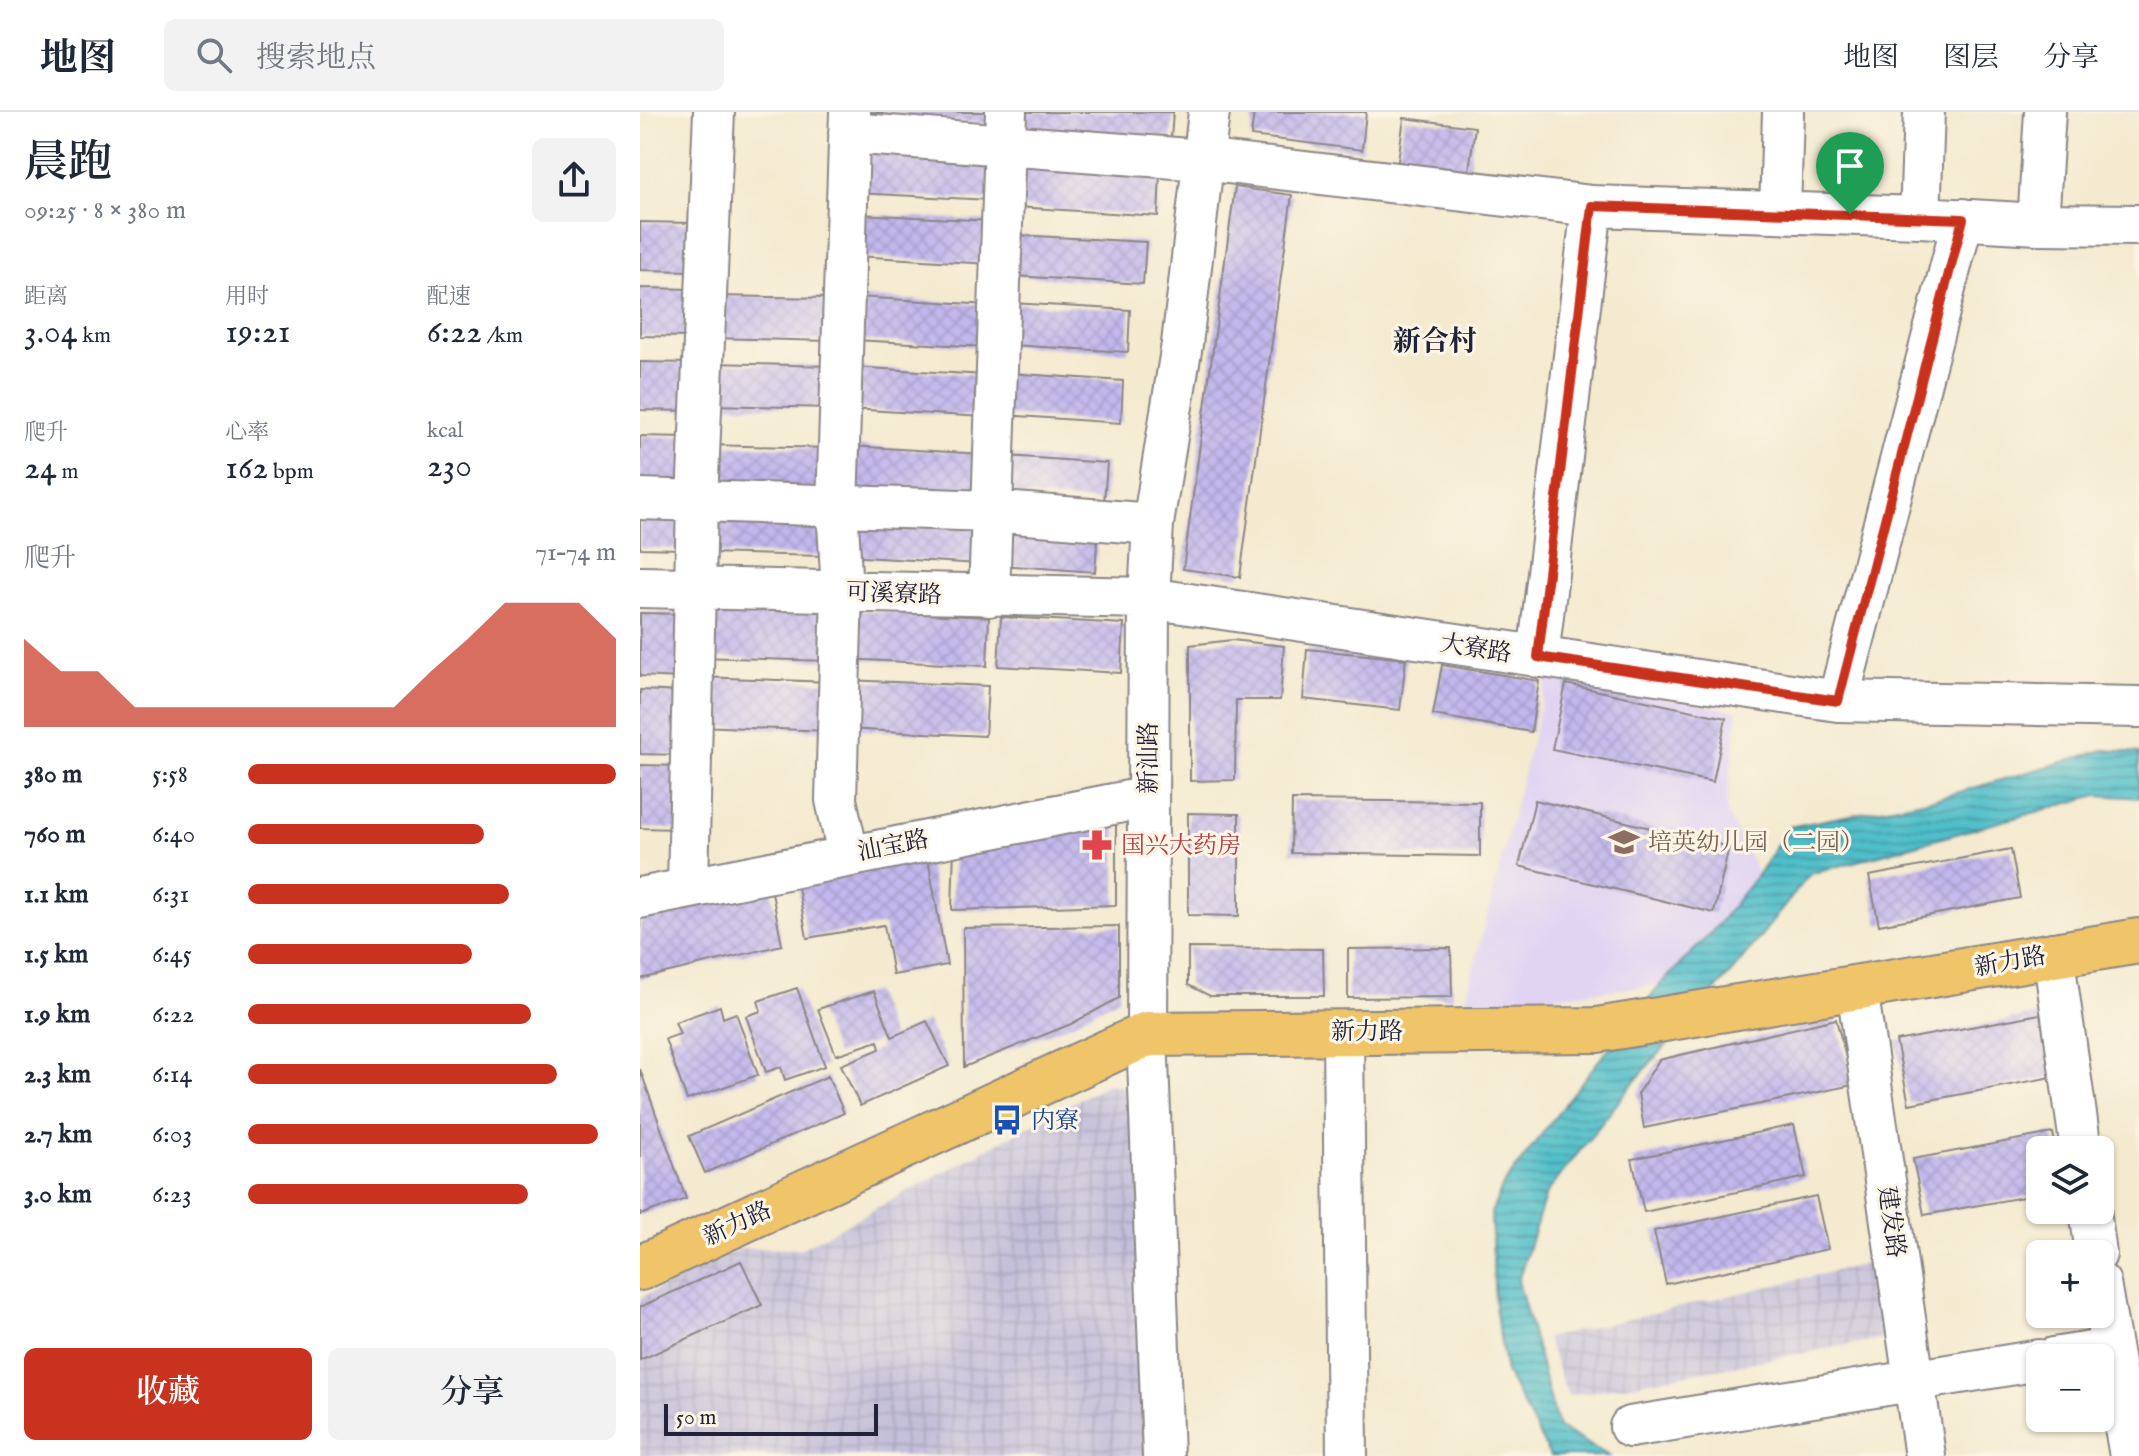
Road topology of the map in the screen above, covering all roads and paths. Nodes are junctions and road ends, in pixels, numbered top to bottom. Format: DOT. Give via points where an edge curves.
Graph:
graph roads {
  1 [pos="714,112"];
  2 [pos="1209,112"];
  3 [pos="1783,112"];
  4 [pos="1924,112"];
  5 [pos="2045,112"];
  6 [pos="849,123"];
  7 [pos="1005,128"];
  8 [pos="1202,160"];
  9 [pos="1592,206"];
  10 [pos="1780,212"];
  11 [pos="1920,217"];
  12 [pos="1963,219"];
  13 [pos="2038,224"];
  14 [pos="2139,225"];
  15 [pos="640,499"];
  16 [pos="697,501"];
  17 [pos="837,506"];
  18 [pos="990,511"];
  19 [pos="1153,524"];
  20 [pos="640,587"];
  21 [pos="697,587"];
  22 [pos="842,591"];
  23 [pos="989,596"];
  24 [pos="1149,598"];
  25 [pos="1538,657"];
  26 [pos="1838,701"];
  27 [pos="2139,707"];
  28 [pos="1148,797"];
  29 [pos="848,854"];
  30 [pos="688,886"];
  31 [pos="640,898"];
  32 [pos="2139,921"];
  33 [pos="2139,941"];
  34 [pos="2053,953"];
  35 [pos="1857,988"];
  36 [pos="1731,999"];
  37 [pos="1607,1017"];
  38 [pos="1147,1022"];
  39 [pos="1343,1031"];
  40 [pos="2079,1136"];
  41 [pos="640,1246"];
  42 [pos="640,1268"];
  43 [pos="2026,1362"];
  44 [pos="2114,1374"];
  45 [pos="1915,1380"];
  46 [pos="1630,1427"];
  47 [pos="1163,1456"];
  48 [pos="1347,1456"];
  49 [pos="1925,1456"];
  50 [pos="2130,1456"];
  1 -- 16 [label="street"];
  2 -- 8 [label="street, 新汕路"];
  3 -- 10 [label="street"];
  4 -- 11 [label="street"];
  5 -- 13 [label="street"];
  6 -- 7 [label="street"];
  6 -- 17 [label="street"];
  7 -- 8 [label="street"];
  7 -- 18 [label="street"];
  8 -- 9 [label="street"];
  8 -- 19 [label="street, 新汕路" via="1182,344"];
  9 -- 10 [label="street"];
  9 -- 25 [label="street"];
  10 -- 11 [label="street"];
  11 -- 12 [label="street"];
  12 -- 13 [label="street"];
  12 -- 26 [label="street"];
  13 -- 14 [label="street"];
  15 -- 16 [label="street"];
  16 -- 17 [label="street"];
  16 -- 21 [label="street"];
  17 -- 18 [label="street"];
  17 -- 22 [label="street"];
  18 -- 19 [label="street"];
  18 -- 23 [label="street"];
  19 -- 24 [label="street, 新汕路"];
  20 -- 21 [label="street, 可溪寮路"];
  21 -- 22 [label="street, 可溪寮路"];
  21 -- 30 [label="street"];
  22 -- 23 [label="street, 可溪寮路"];
  22 -- 29 [label="street" via="836,800"];
  23 -- 24 [label="street, 可溪寮路"];
  24 -- 25 [label="street, 大寮路"];
  24 -- 28 [label="street, 新汕路"];
  25 -- 26 [label="street, 大寮路"];
  26 -- 27 [label="street, 大寮路"];
  28 -- 29 [label="street, 汕宝路"];
  28 -- 38 [label="street, 新汕路"];
  29 -- 30 [label="street, 汕宝路"];
  30 -- 31 [label="street, 汕宝路"];
  32 -- 36 [label="main road"];
  33 -- 34 [label="main road, 新力路"];
  34 -- 35 [label="main road, 新力路"];
  34 -- 40 [label="street"];
  35 -- 36 [label="main road, 新力路"];
  35 -- 45 [label="street, 建发路"];
  36 -- 37 [label="main road, 新力路"];
  37 -- 38 [label="main road"];
  37 -- 39 [label="main road, 新力路"];
  38 -- 39 [label="main road, 新力路"];
  38 -- 41 [label="main road"];
  38 -- 42 [label="main road, 新力路"];
  38 -- 47 [label="street, 新汕路"];
  39 -- 48 [label="street"];
  43 -- 45 [label="street"];
  44 -- 50 [label="street"];
  45 -- 46 [label="street"];
  45 -- 49 [label="street, 建发路"];
}
